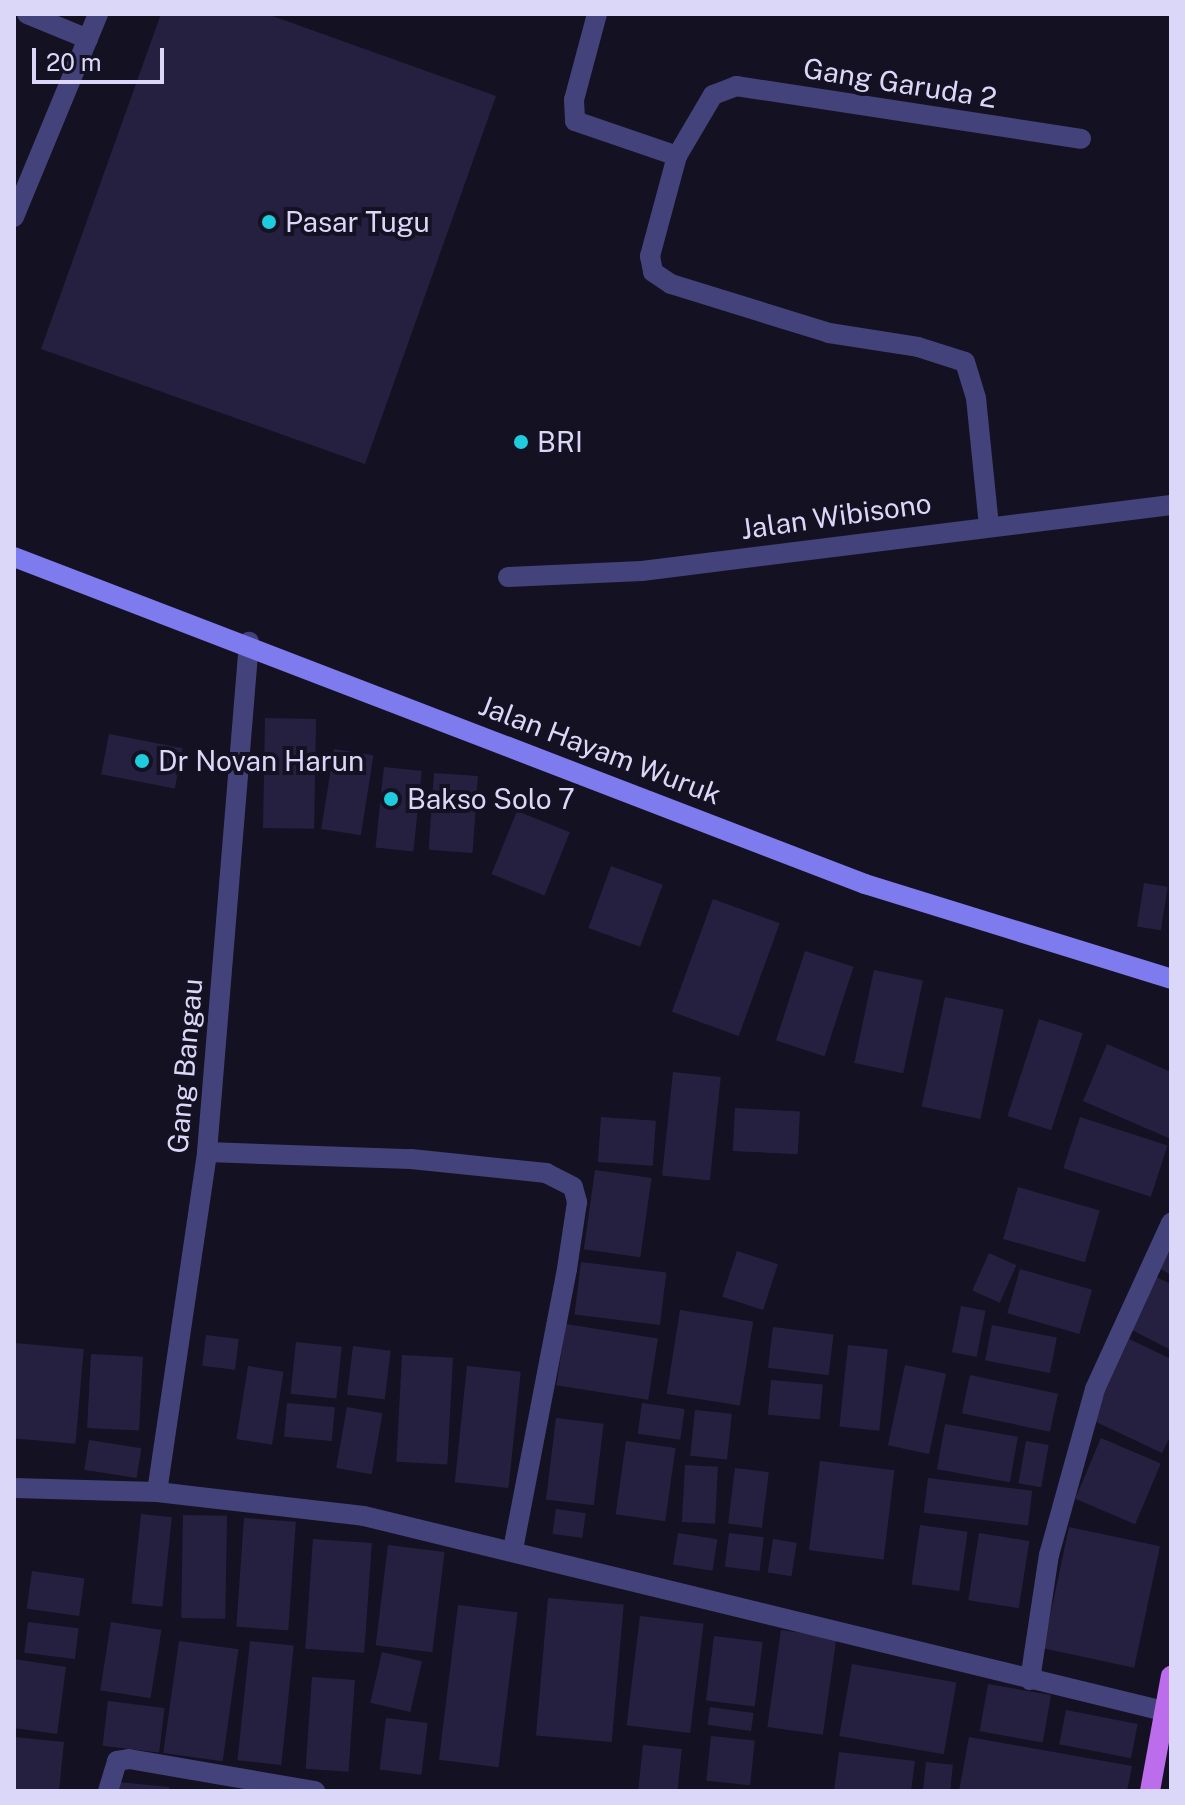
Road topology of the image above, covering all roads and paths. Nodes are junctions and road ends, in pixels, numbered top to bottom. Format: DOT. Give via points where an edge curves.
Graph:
graph roads {
  1 [pos="27,14"];
  2 [pos="98,14"];
  3 [pos="597,14"];
  4 [pos="88,39"];
  5 [pos="1081,139"];
  6 [pos="677,156"];
  7 [pos="14,217"];
  8 [pos="1171,505"];
  9 [pos="989,525"];
  10 [pos="14,557"];
  11 [pos="508,577"];
  12 [pos="249,642"];
  13 [pos="1171,979"];
  14 [pos="207,1152"];
  15 [pos="1171,1223"];
  16 [pos="14,1488"];
  17 [pos="157,1492"];
  18 [pos="513,1549"];
  19 [pos="1171,1676"];
  20 [pos="1030,1680"];
  21 [pos="1164,1711"];
  22 [pos="108,1791"];
  23 [pos="315,1791"];
  24 [pos="1150,1791"];
  1 -- 4 [label="street"];
  2 -- 4 [label="street"];
  3 -- 6 [label="street" via="574,100 575,121"];
  4 -- 7 [label="street"];
  5 -- 6 [label="street, Gang Garuda 2" via="736,86 713,95"];
  6 -- 9 [label="street" via="650,256 653,272 671,284 829,333 918,347 965,362 976,398"];
  8 -- 9 [label="street, Jalan Wibisono"];
  9 -- 11 [label="street, Jalan Wibisono" via="642,571"];
  10 -- 12 [label="street, Jalan Hayam Wuruk"];
  12 -- 13 [label="street, Jalan Hayam Wuruk" via="865,884"];
  12 -- 14 [label="street, Gang Bangau"];
  14 -- 17 [label="street, Gang Bangau"];
  14 -- 18 [label="street" via="426,1161 546,1173 573,1187 577,1202 567,1269"];
  15 -- 20 [label="street" via="1095,1389 1049,1555"];
  16 -- 17 [label="street"];
  17 -- 18 [label="street" via="364,1516"];
  18 -- 20 [label="street"];
  19 -- 21 [label="main road"];
  20 -- 21 [label="street"];
  21 -- 24 [label="main road"];
  22 -- 23 [label="street" via="117,1761 129,1759"];
}
